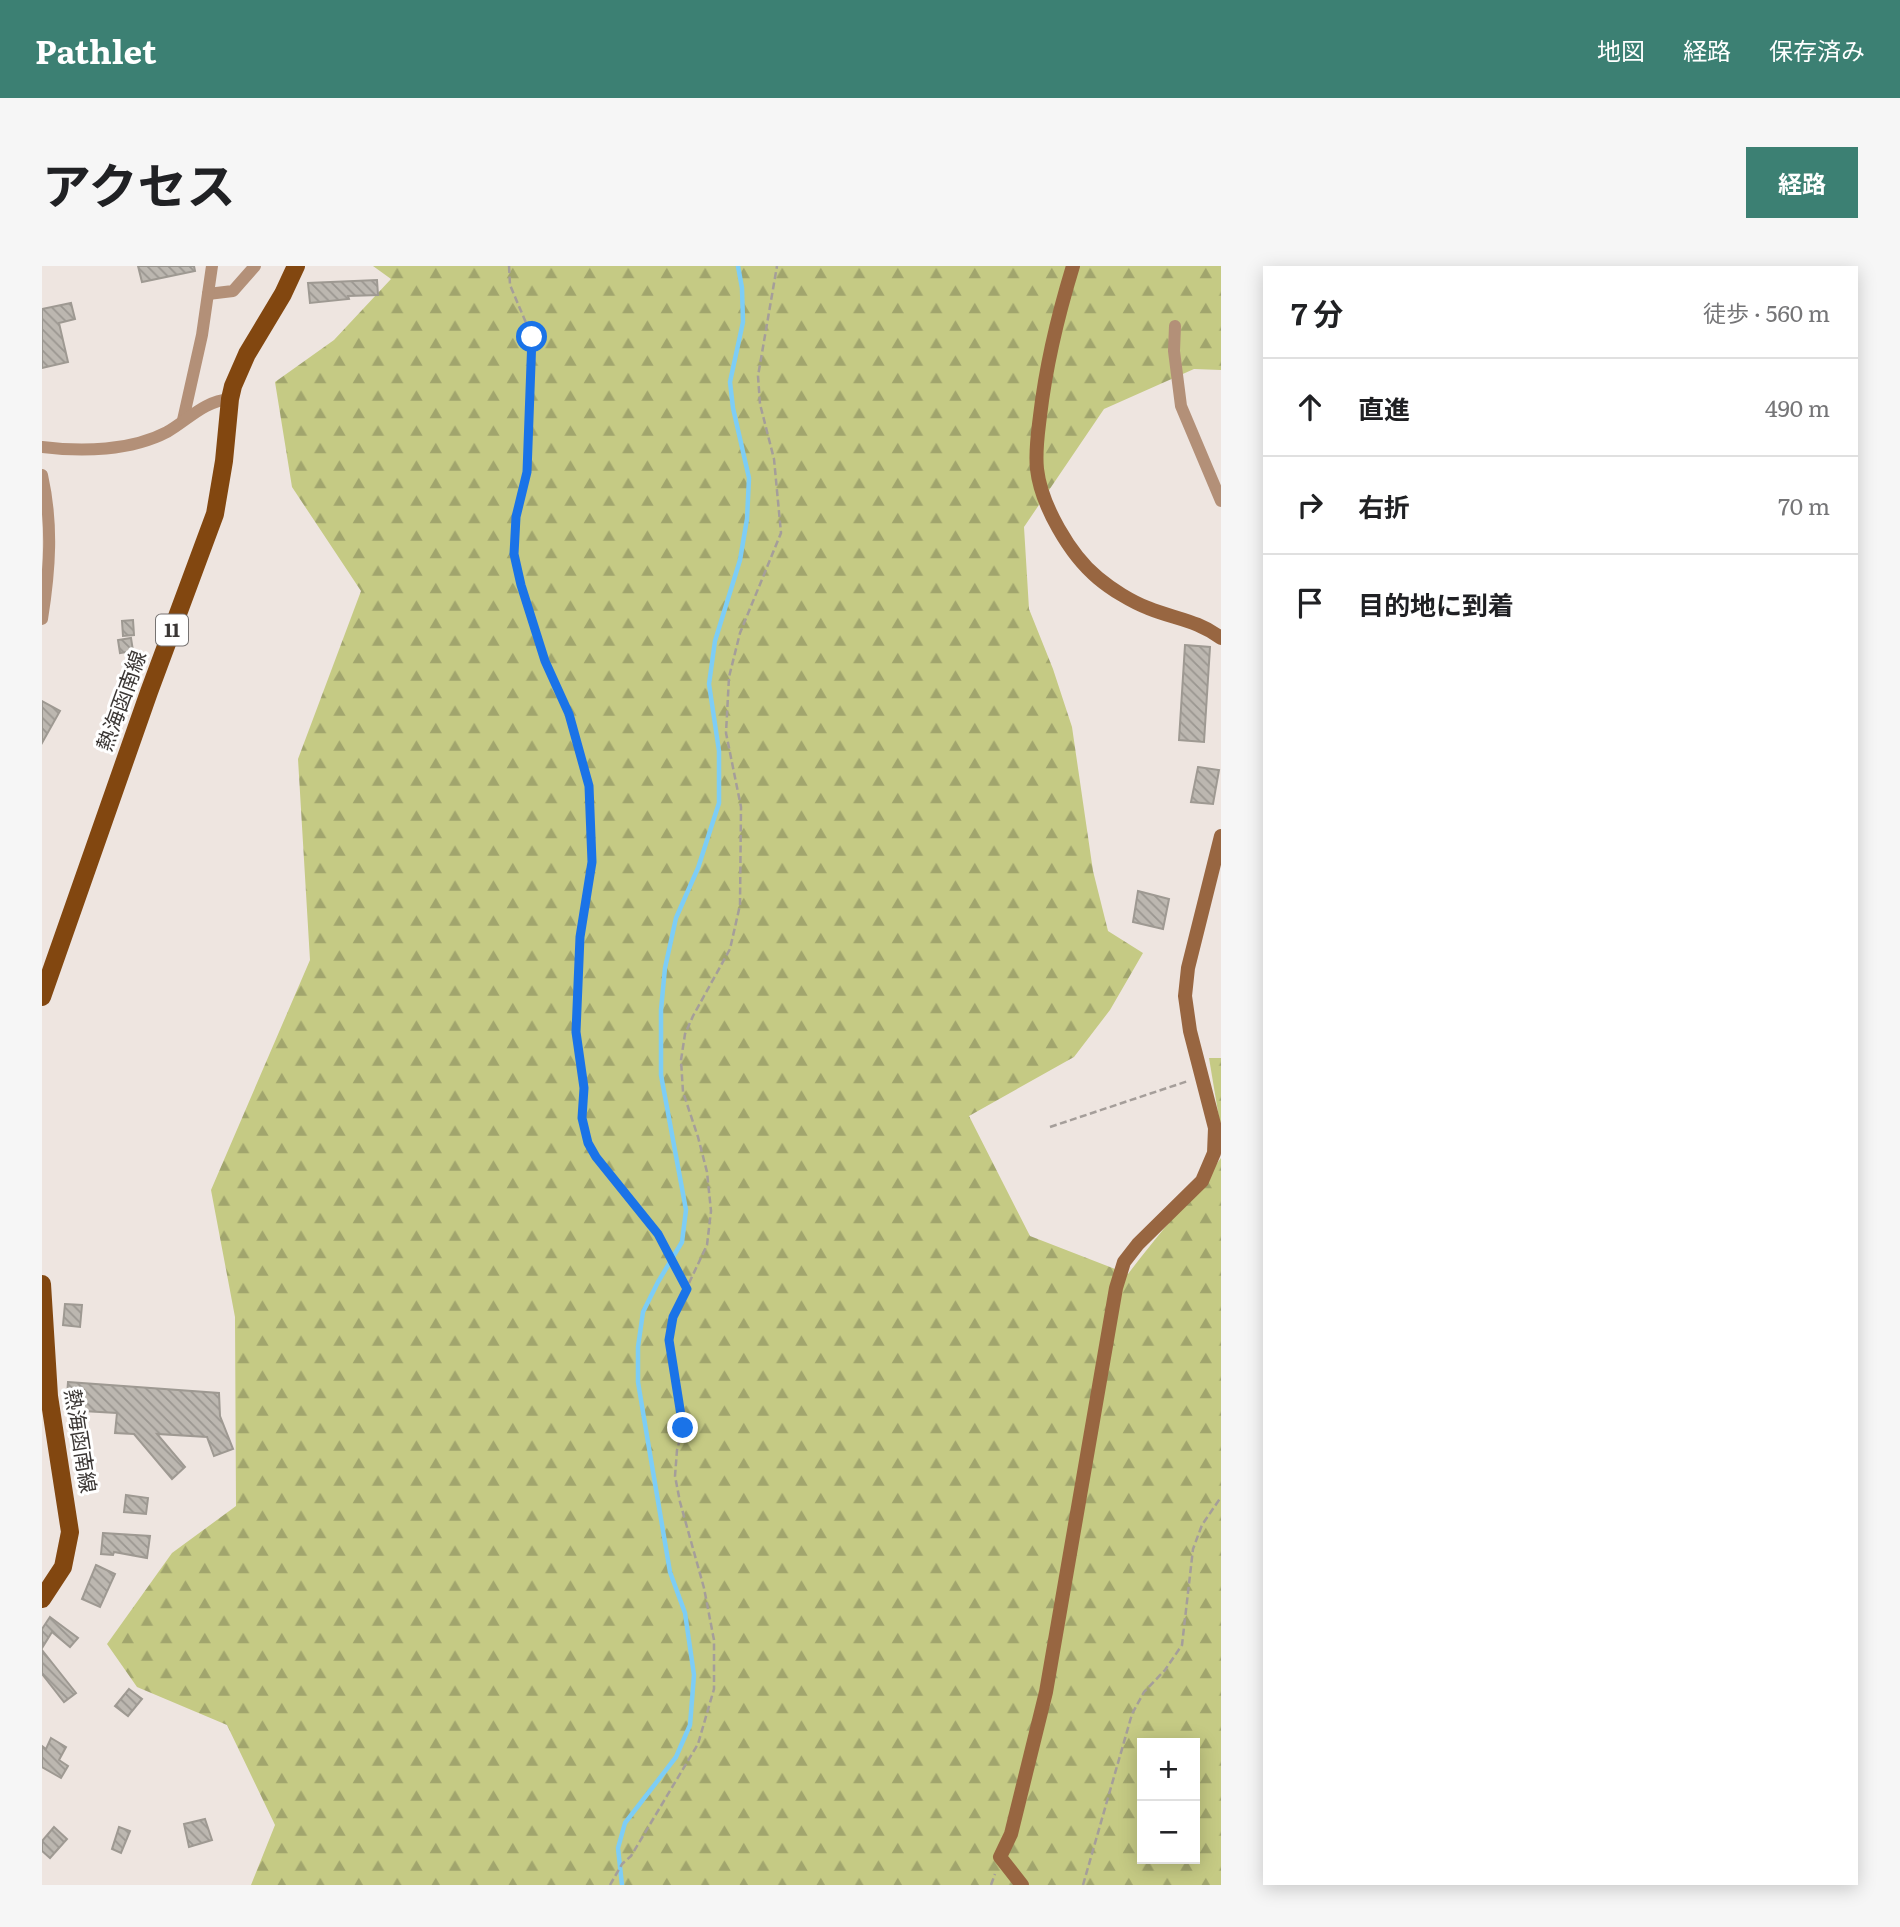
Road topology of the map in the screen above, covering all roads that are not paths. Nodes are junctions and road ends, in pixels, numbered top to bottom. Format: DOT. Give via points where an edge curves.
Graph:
graph roads {
  1 [pos="212,266"];
  2 [pos="255,266"];
  3 [pos="296,266"];
  4 [pos="1073,266"];
  5 [pos="208,294"];
  6 [pos="1175,326"];
  7 [pos="229,398"];
  8 [pos="183,421"];
  9 [pos="42,447"];
  10 [pos="42,475"];
  11 [pos="1221,501"];
  12 [pos="42,619"];
  13 [pos="1221,638"];
  14 [pos="1221,836"];
  15 [pos="42,997"];
  16 [pos="42,1283"];
  17 [pos="42,1599"];
  18 [pos="1022,1885"];
  1 -- 5 [label="street"];
  2 -- 5 [label="street" via="233,291"];
  3 -- 7 [label="main road, 熱海函南線 / 11" via="247,354"];
  4 -- 13 [label="street" via="1044,378 1037,442 1042,492 1061,533 1098,579 1146,608 1205,626"];
  5 -- 8 [label="street"];
  6 -- 11 [label="street" via="1181,406"];
  7 -- 8 [label="street" via="202,407"];
  7 -- 15 [label="main road, 熱海函南線 / 11" via="215,514"];
  8 -- 9 [label="street" via="160,435 108,448"];
  10 -- 12 [label="street" via="50,522"];
  14 -- 18 [label="street" via="1185,996 1214,1128 1214,1153 1202,1181 1124,1262 1116,1288 1046,1692 1011,1834 1000,1857"];
  16 -- 17 [label="main road, 熱海函南線" via="50,1396 70,1532 63,1567"];
}
